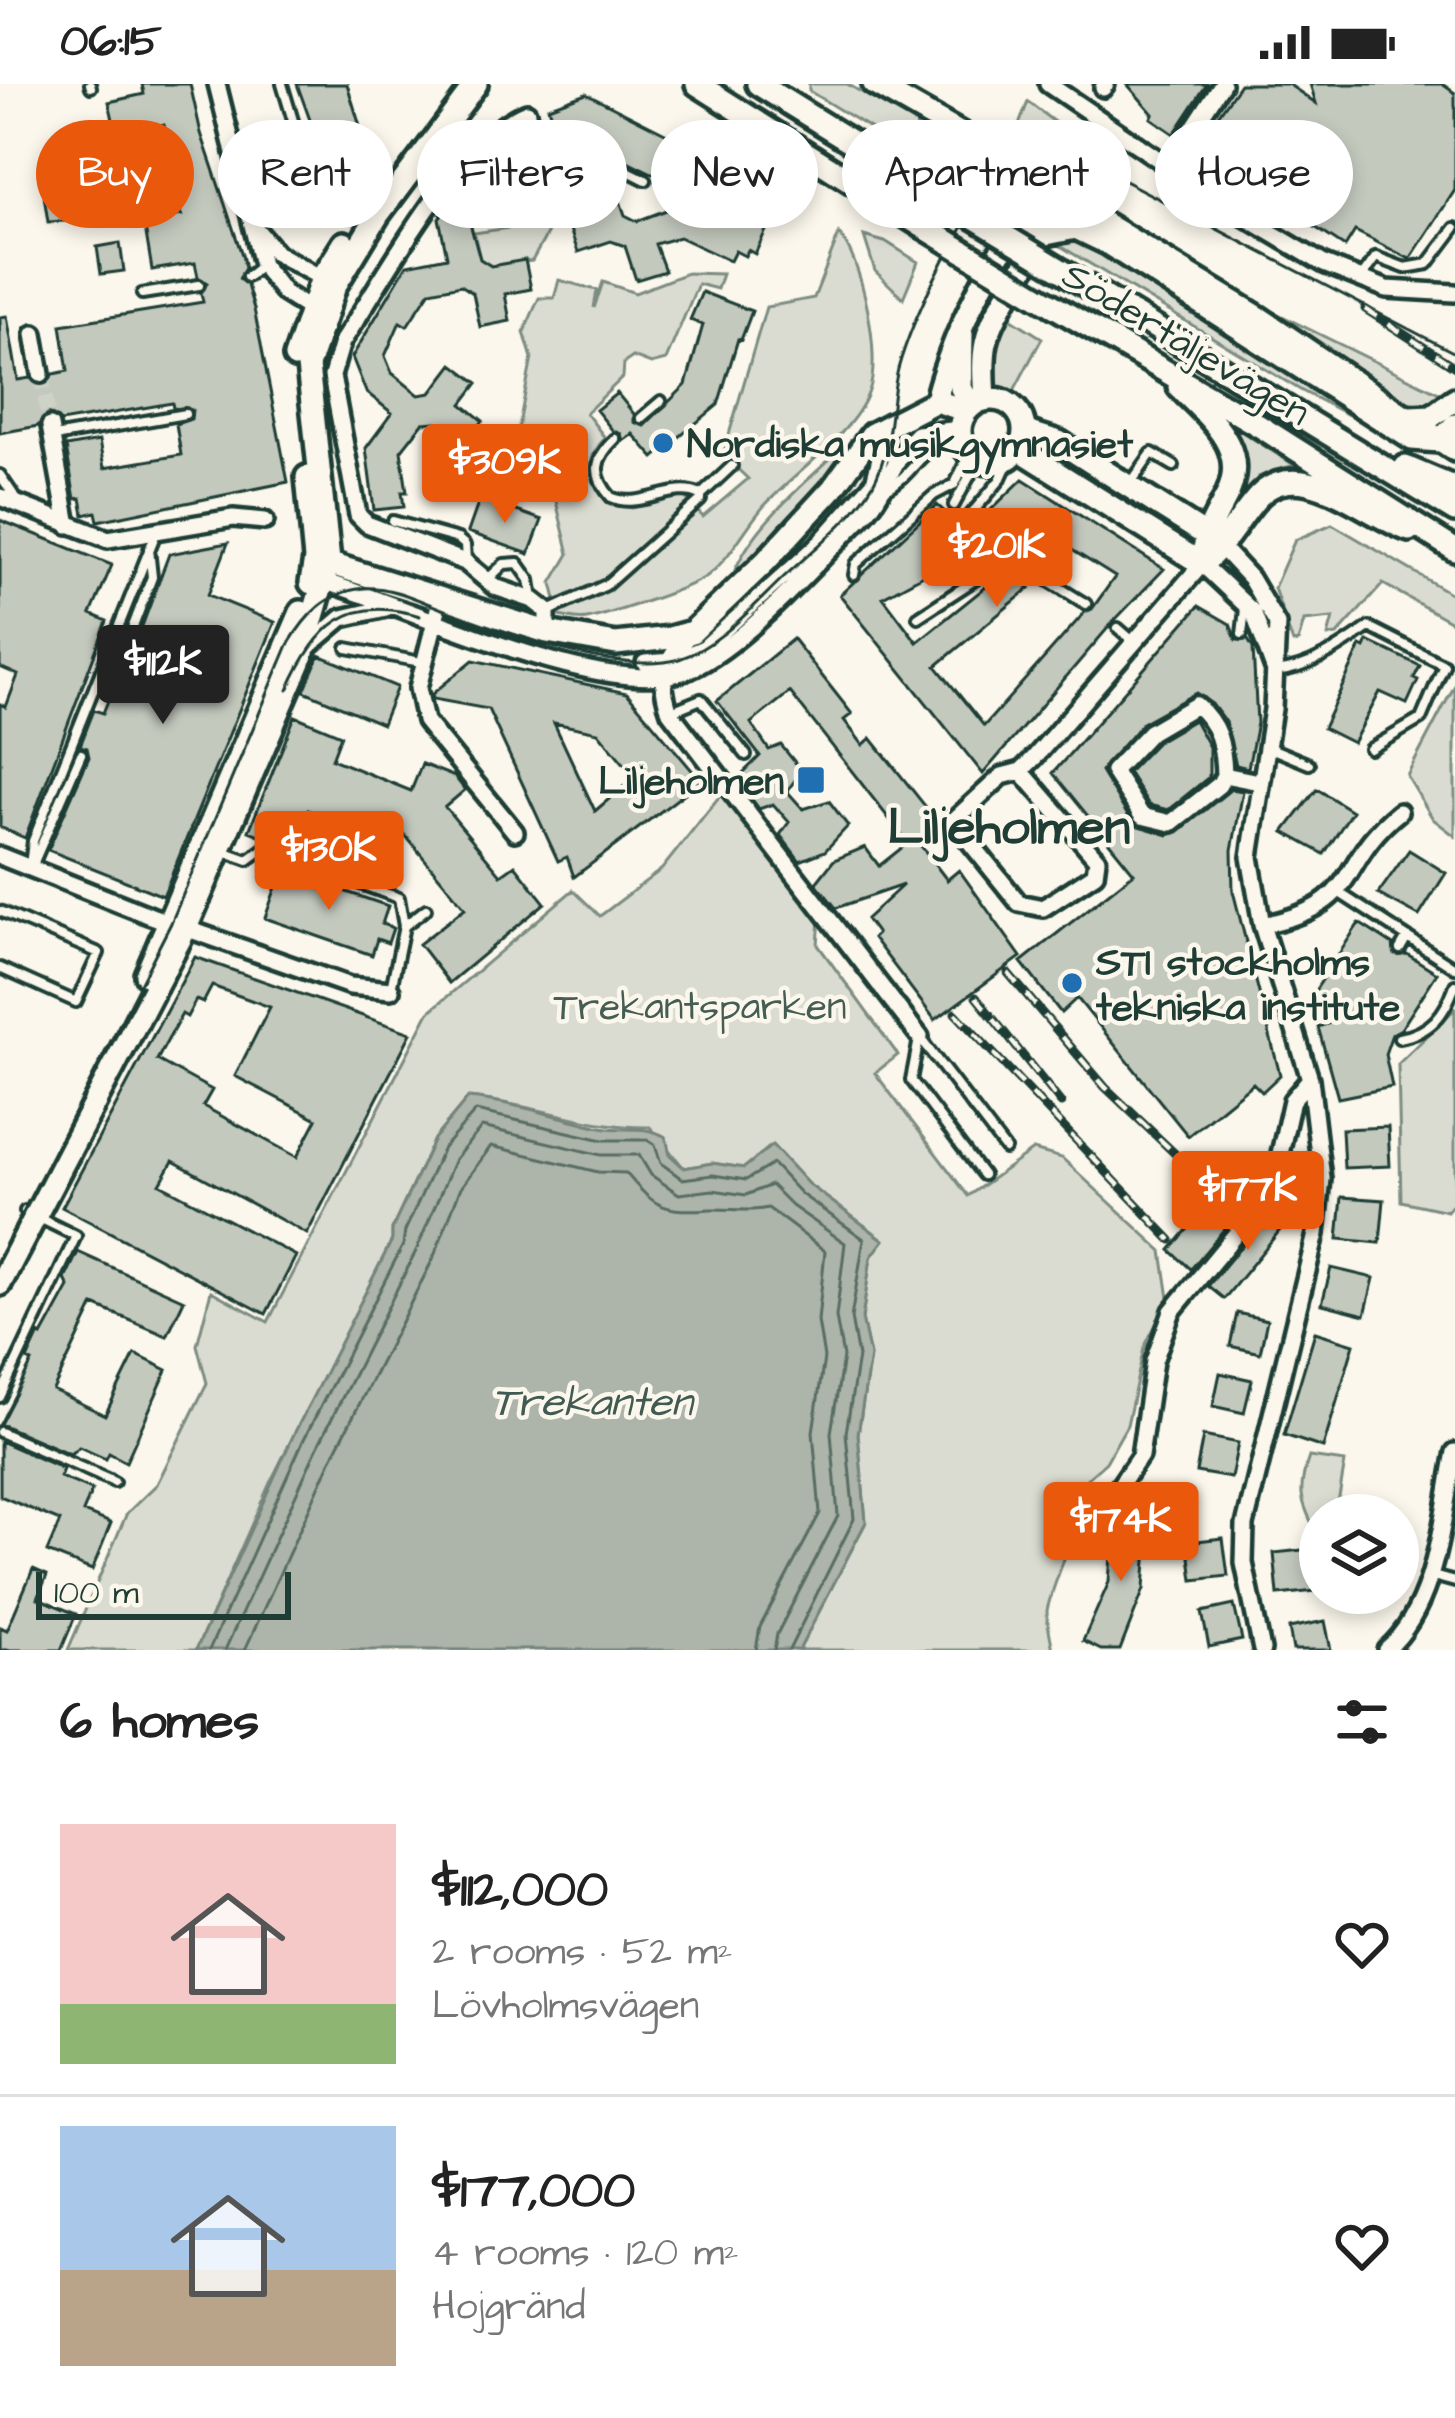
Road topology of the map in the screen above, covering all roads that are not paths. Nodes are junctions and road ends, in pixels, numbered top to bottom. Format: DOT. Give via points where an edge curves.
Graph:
graph roads {
  1 [pos="217,84"];
  2 [pos="281,84"];
  3 [pos="463,84"];
  4 [pos="476,84"];
  5 [pos="697,84"];
  6 [pos="758,84"];
  7 [pos="874,84"];
  8 [pos="1048,84"];
  9 [pos="1222,84"];
  10 [pos="526,112"];
  11 [pos="226,120"];
  12 [pos="292,120"];
  13 [pos="939,120"];
  14 [pos="1198,120"];
  15 [pos="646,180"];
  16 [pos="252,228"];
  17 [pos="256,228"];
  18 [pos="1017,228"];
  19 [pos="1041,228"];
  20 [pos="1111,228"];
  21 [pos="1455,228"];
  22 [pos="1041,235"];
  23 [pos="262,265"];
  24 [pos="247,277"];
  25 [pos="1360,281"];
  26 [pos="328,282"];
  27 [pos="199,285"];
  28 [pos="1455,293"];
  29 [pos="142,294"];
  30 [pos="317,314"];
  31 [pos="963,322"];
  32 [pos="34,334"];
  33 [pos="1153,361"];
  34 [pos="41,374"];
  35 [pos="936,400"];
  36 [pos="661,401"];
  37 [pos="185,414"];
  38 [pos="640,418"];
  39 [pos="889,422"];
  40 [pos="1450,425"];
  41 [pos="970,428"];
  42 [pos="51,432"];
  43 [pos="615,439"];
  44 [pos="1338,439"];
  45 [pos="1018,446"];
  46 [pos="732,466"];
  47 [pos="1174,466"];
  48 [pos="0,475"];
  49 [pos="1130,486"];
  50 [pos="1455,488"];
  51 [pos="701,495"];
  52 [pos="0,497"];
  53 [pos="21,506"];
  54 [pos="954,506"];
  55 [pos="1455,511"];
  56 [pos="967,519"];
  57 [pos="265,521"];
  58 [pos="393,521"];
  59 [pos="68,525"];
  60 [pos="1204,532"];
  61 [pos="153,540"];
  62 [pos="1448,546"];
  63 [pos="1222,548"];
  64 [pos="465,562"];
  65 [pos="1202,564"];
  66 [pos="320,570"];
  67 [pos="854,575"];
  68 [pos="487,580"];
  69 [pos="441,598"];
  70 [pos="1246,602"];
  71 [pos="1087,604"];
  72 [pos="401,610"];
  73 [pos="542,614"];
  74 [pos="918,617"];
  75 [pos="432,620"];
  76 [pos="1118,628"];
  77 [pos="692,632"];
  78 [pos="1242,634"];
  79 [pos="1135,643"];
  80 [pos="616,644"];
  81 [pos="346,648"];
  82 [pos="121,658"];
  83 [pos="300,662"];
  84 [pos="421,662"];
  85 [pos="663,670"];
  86 [pos="1275,672"];
  87 [pos="670,712"];
  88 [pos="1268,747"];
  89 [pos="1370,749"];
  90 [pos="81,754"];
  91 [pos="746,754"];
  92 [pos="1309,764"];
  93 [pos="1021,771"];
  94 [pos="1224,775"];
  95 [pos="1259,782"];
  96 [pos="1399,812"];
  97 [pos="515,832"];
  98 [pos="220,850"];
  99 [pos="0,856"];
  100 [pos="30,868"];
  101 [pos="1338,892"];
  102 [pos="426,909"];
  103 [pos="0,911"];
  104 [pos="1262,925"];
  105 [pos="179,926"];
  106 [pos="404,926"];
  107 [pos="1407,937"];
  108 [pos="1400,949"];
  109 [pos="0,968"];
  110 [pos="1455,968"];
  111 [pos="1455,985"];
  112 [pos="391,990"];
  113 [pos="920,1036"];
  114 [pos="1399,1038"];
  115 [pos="1310,1079"];
  116 [pos="1005,1148"];
  117 [pos="983,1175"];
  118 [pos="30,1214"];
  119 [pos="0,1258"];
  120 [pos="0,1283"];
  121 [pos="0,1397"];
  122 [pos="0,1432"];
  123 [pos="1455,1452"];
  124 [pos="114,1482"];
  125 [pos="1114,1494"];
  126 [pos="1429,1575"];
  127 [pos="1455,1582"];
  128 [pos="1262,1650"];
  129 [pos="1387,1650"];
  1 -- 11 [label="street"];
  2 -- 12 [label="lane"];
  3 -- 26 [label="street"];
  4 -- 26 [label="street"];
  5 -- 33 [label="street, Södertäljevägen, bridge"];
  6 -- 44 [label="street, Södertäljevägen, bridge"];
  7 -- 13 [label="street, Södertäljevägen"];
  8 -- 25 [label="street" via="1233,210"];
  9 -- 14 [label="street"];
  10 -- 15 [label="lane"];
  10 -- 64 [label="street" via="470,151 343,342 332,376 358,515"];
  16 -- 23 [label="street"];
  17 -- 26 [label="street" via="276,253"];
  18 -- 31 [label="street"];
  19 -- 22 [label="street"];
  20 -- 40 [label="street, Södertäljevägen" via="1410,417"];
  21 -- 25 [label="lane" via="1428,264 1405,268 1376,257"];
  22 -- 40 [label="street, Södertäljevägen" via="1067,227 1096,237 1412,439"];
  22 -- 41 [label="street" via="986,341"];
  23 -- 24 [label="lane"];
  23 -- 30 [label="street" via="284,293"];
  25 -- 28 [label="street"];
  26 -- 30 [label="street"];
  27 -- 29 [label="lane"];
  30 -- 66 [label="street" via="292,381"];
  31 -- 35 [label="street"];
  31 -- 41 [label="street"];
  32 -- 34 [label="street"];
  33 -- 60 [label="street" via="1222,429 1233,453 1233,484"];
  33 -- 62 [label="street, Södertäljevägen"];
  35 -- 39 [label="street"];
  35 -- 41 [label="street"];
  36 -- 38 [label="lane"];
  37 -- 42 [label="lane"];
  39 -- 77 [label="street"];
  39 -- 85 [label="street" via="880,469 863,499 712,641"];
  41 -- 45 [label="street" via="993,464"];
  41 -- 45 [label="street" via="1010,405 1019,414"];
  41 -- 54 [label="lane"];
  41 -- 67 [label="lane" via="955,484 856,564"];
  41 -- 85 [label="street" via="917,434 884,491 786,592 696,667"];
  42 -- 59 [label="street"];
  43 -- 51 [label="lane" via="596,476 611,497"];
  44 -- 50 [label="street"];
  44 -- 55 [label="street, Södertäljevägen"];
  45 -- 49 [label="street" via="1059,442"];
  45 -- 56 [label="lane"];
  45 -- 65 [label="street"];
  46 -- 51 [label="lane"];
  47 -- 49 [label="lane" via="1152,453"];
  48 -- 53 [label="lane"];
  49 -- 60 [label="street"];
  51 -- 73 [label="lane" via="684,520 606,585"];
  52 -- 53 [label="street"];
  53 -- 59 [label="street"];
  57 -- 61 [label="street" via="232,518"];
  58 -- 64 [label="lane" via="458,539"];
  59 -- 61 [label="street" via="108,539"];
  60 -- 63 [label="street"];
  60 -- 65 [label="street"];
  61 -- 82 [label="lane" via="152,577"];
  61 -- 100 [label="lane" via="33,841"];
  62 -- 63 [label="street" via="1300,478 1265,490"];
  63 -- 65 [label="street"];
  63 -- 86 [label="street" via="1276,624"];
  64 -- 68 [label="street"];
  65 -- 70 [label="street"];
  65 -- 79 [label="street"];
  66 -- 69 [label="street"];
  66 -- 72 [label="street"];
  66 -- 83 [label="street"];
  66 -- 105 [label="street"];
  68 -- 73 [label="street"];
  68 -- 73 [label="lane" via="518,563"];
  69 -- 73 [label="street"];
  69 -- 75 [label="street"];
  70 -- 78 [label="lane"];
  70 -- 86 [label="street"];
  71 -- 74 [label="lane" via="1010,557"];
  72 -- 75 [label="street"];
  72 -- 83 [label="street" via="342,618"];
  73 -- 80 [label="street"];
  75 -- 84 [label="street"];
  75 -- 85 [label="street" via="522,653 629,676"];
  76 -- 79 [label="lane"];
  77 -- 80 [label="street"];
  77 -- 85 [label="street"];
  79 -- 93 [label="street"];
  80 -- 85 [label="street"];
  81 -- 84 [label="lane"];
  83 -- 98 [label="street"];
  84 -- 97 [label="street" via="425,721"];
  85 -- 87 [label="street"];
  86 -- 88 [label="street"];
  86 -- 89 [label="lane" via="1336,650 1369,626 1444,665 1421,719"];
  87 -- 91 [label="lane" via="701,699"];
  87 -- 113 [label="street"];
  88 -- 92 [label="lane"];
  88 -- 95 [label="street"];
  90 -- 100 [label="lane"];
  93 -- 93 [label="street" via="1002,776 953,821 1019,903 1043,908 1085,884 1097,859"];
  94 -- 94 [label="street" via="1171,823 1142,816 1113,771 1150,732 1196,705 1213,720"];
  94 -- 95 [label="street"];
  95 -- 104 [label="street" via="1250,857"];
  96 -- 101 [label="street"];
  98 -- 105 [label="street"];
  98 -- 106 [label="lane" via="248,860 263,849 399,898"];
  99 -- 100 [label="street"];
  100 -- 105 [label="street"];
  101 -- 104 [label="street" via="1324,906"];
  101 -- 107 [label="lane"];
  102 -- 106 [label="lane"];
  103 -- 109 [label="lane" via="99,953 76,1002"];
  104 -- 115 [label="street"];
  105 -- 112 [label="street" via="350,986"];
  105 -- 118 [label="street"];
  106 -- 112 [label="lane"];
  107 -- 108 [label="lane"];
  107 -- 110 [label="lane"];
  111 -- 114 [label="lane" via="1423,1034"];
  113 -- 116 [label="lane"];
  113 -- 117 [label="lane" via="911,1080"];
  115 -- 125 [label="street" via="1292,1100 1263,1201 1172,1311 1154,1360 1140,1456"];
  115 -- 128 [label="street" via="1322,1180 1316,1234 1245,1525 1244,1563"];
  118 -- 119 [label="street"];
  118 -- 120 [label="street"];
  118 -- 121 [label="lane" via="76,1236"];
  122 -- 124 [label="lane"];
  123 -- 126 [label="street"];
  126 -- 127 [label="lane"];
  126 -- 129 [label="street" via="1412,1618"];
}
